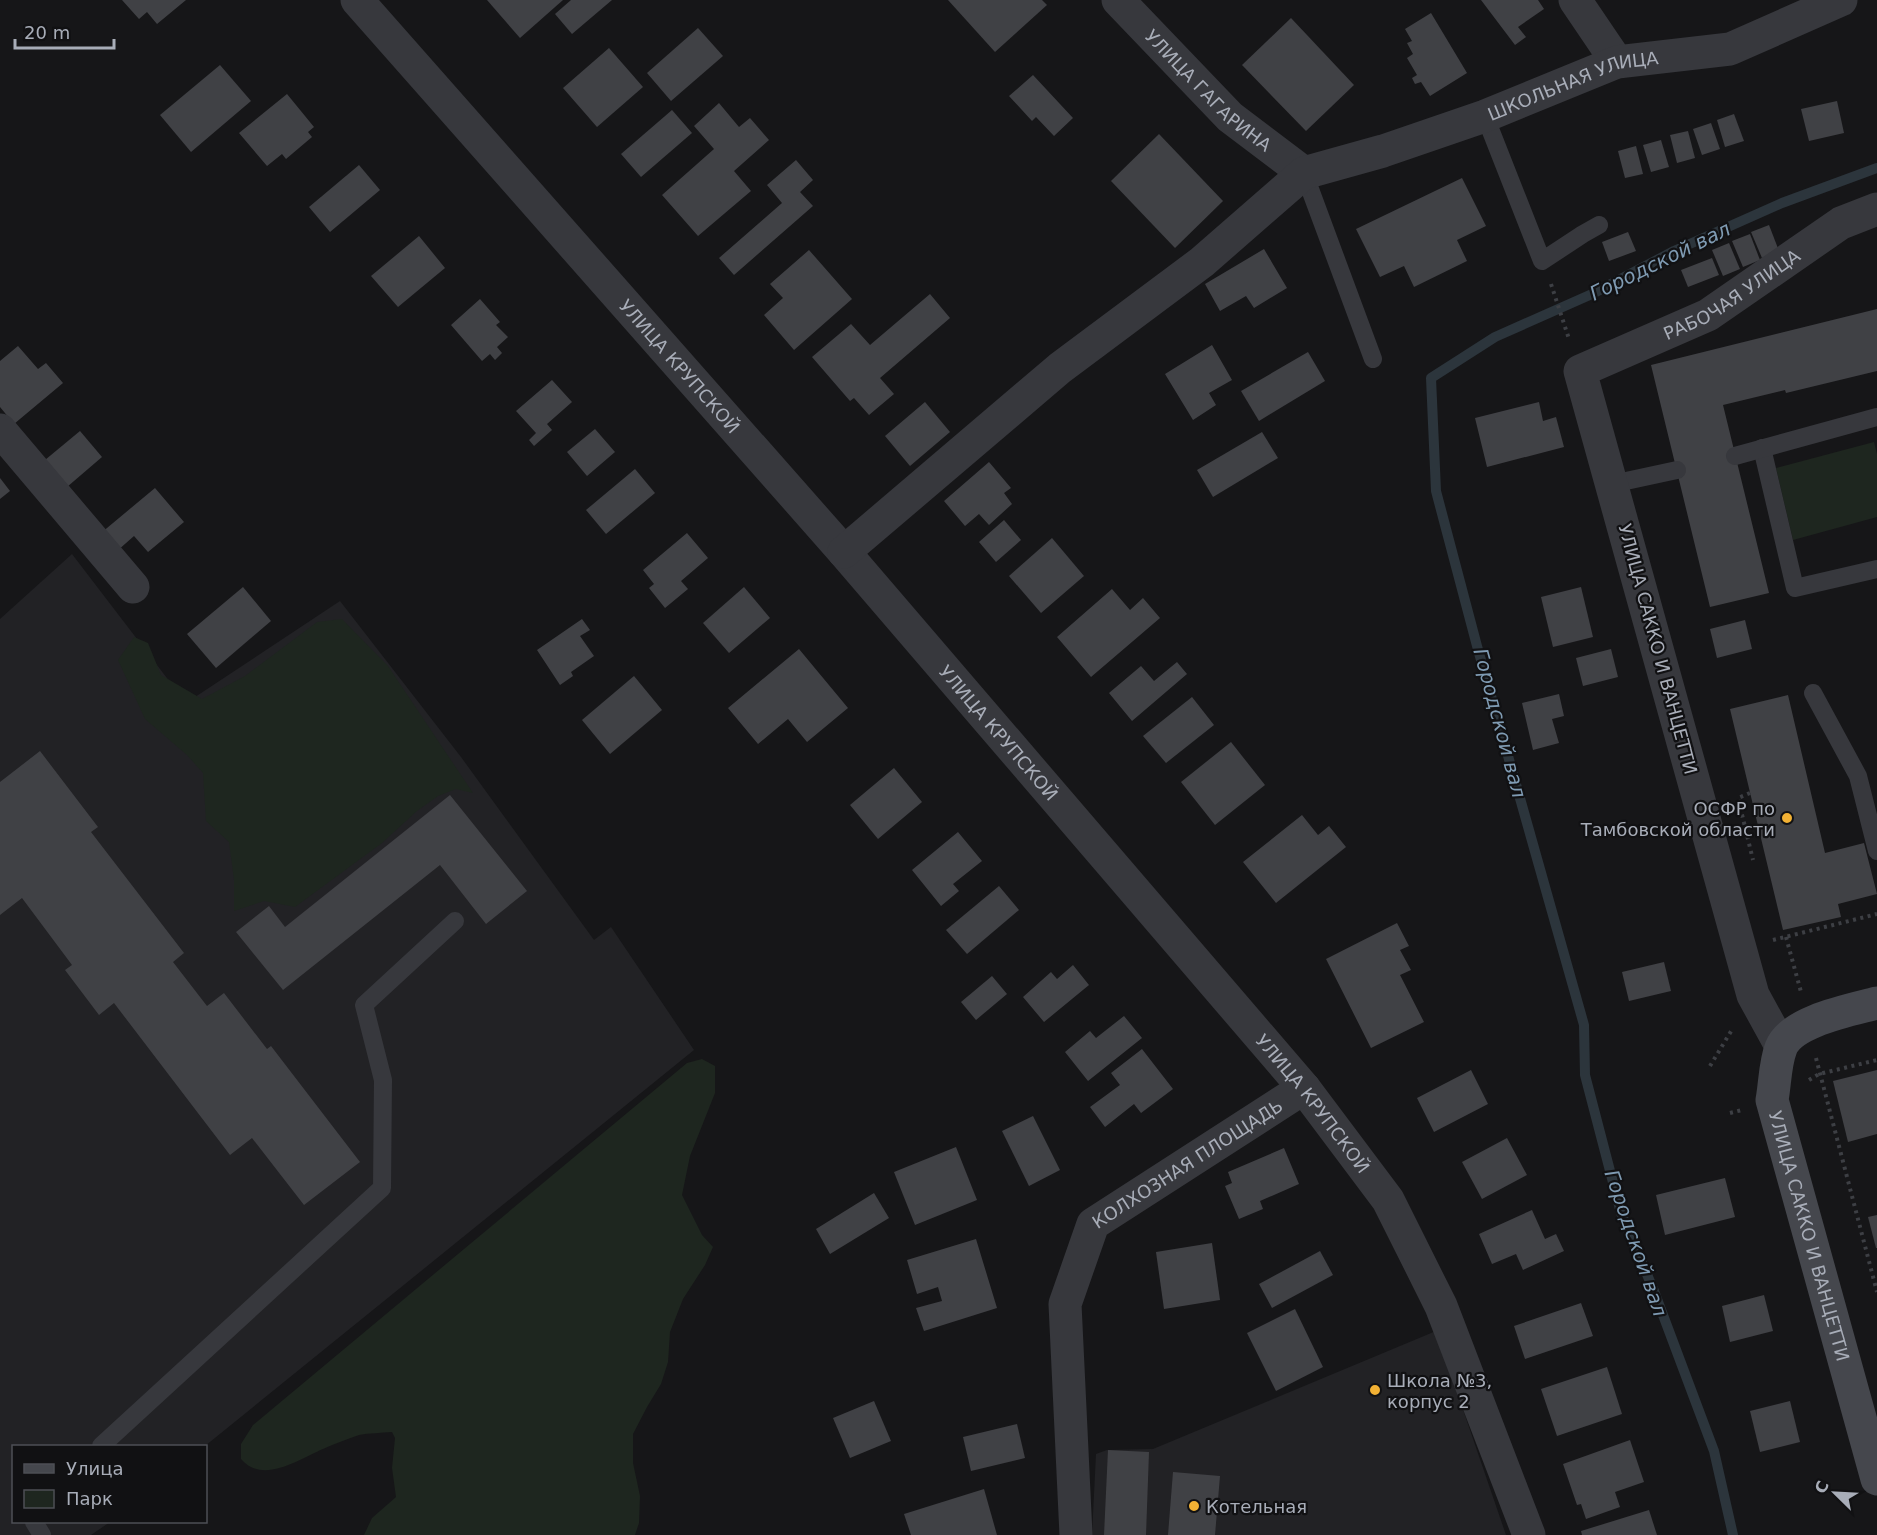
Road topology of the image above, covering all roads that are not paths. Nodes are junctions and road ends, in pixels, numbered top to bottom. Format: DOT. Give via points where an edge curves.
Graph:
graph roads {
  1 [pos="357,0"];
  2 [pos="1118,0"];
  3 [pos="1575,0"];
  4 [pos="1840,0"];
  5 [pos="1617,62"];
  6 [pos="1485,117"];
  7 [pos="1304,173"];
  8 [pos="1877,209"];
  9 [pos="1599,225"];
  10 [pos="1373,359"];
  11 [pos="1580,372"];
  12 [pos="1877,417"];
  13 [pos="0,430"];
  14 [pos="1762,448"];
  15 [pos="1735,456"];
  16 [pos="1677,470"];
  17 [pos="1612,484"];
  18 [pos="844,552"];
  19 [pos="1877,569"];
  20 [pos="133,587"];
  21 [pos="1814,693"];
  22 [pos="1877,851"];
  23 [pos="455,921"];
  24 [pos="1877,1003"];
  25 [pos="1781,1047"];
  26 [pos="1304,1088"];
  27 [pos="102,1445"];
  28 [pos="1877,1479"];
  29 [pos="1076,1535"];
  30 [pos="1529,1535"];
  1 -- 18 [label="street, УЛИЦА КРУПСКОЙ"];
  2 -- 7 [label="street, УЛИЦА ГАГАРИНА" via="1230,117"];
  3 -- 5 [label="street"];
  4 -- 5 [label="street, ШКОЛЬНАЯ УЛИЦА" via="1730,49"];
  5 -- 6 [label="street, ШКОЛЬНАЯ УЛИЦА"];
  6 -- 7 [label="street, ШКОЛЬНАЯ УЛИЦА"];
  6 -- 9 [label="lane" via="1542,261"];
  7 -- 10 [label="lane"];
  7 -- 18 [label="street" via="1202,262 1060,368"];
  8 -- 11 [label="street, РАБОЧАЯ УЛИЦА" via="1841,223 1708,315"];
  11 -- 17 [label="street, УЛИЦА САККО И ВАНЦЕТТИ"];
  12 -- 14 [label="lane"];
  13 -- 20 [label="street"];
  14 -- 15 [label="lane"];
  14 -- 19 [label="lane" via="1795,588"];
  16 -- 17 [label="lane"];
  17 -- 25 [label="street, УЛИЦА САККО И ВАНЦЕТТИ" via="1753,995"];
  18 -- 26 [label="street, УЛИЦА КРУПСКОЙ"];
  21 -- 22 [label="lane" via="1858,776"];
  23 -- 27 [label="lane" via="364,1005 383,1080 381,1188"];
  24 -- 25 [label="street" via="1809,1022"];
  25 -- 28 [label="street, УЛИЦА САККО И ВАНЦЕТТИ" via="1772,1100"];
  26 -- 29 [label="street, КОЛХОЗНАЯ ПЛОЩАДЬ" via="1093,1224 1065,1304"];
  26 -- 30 [label="street, УЛИЦА КРУПСКОЙ" via="1388,1200 1441,1306"];
}
